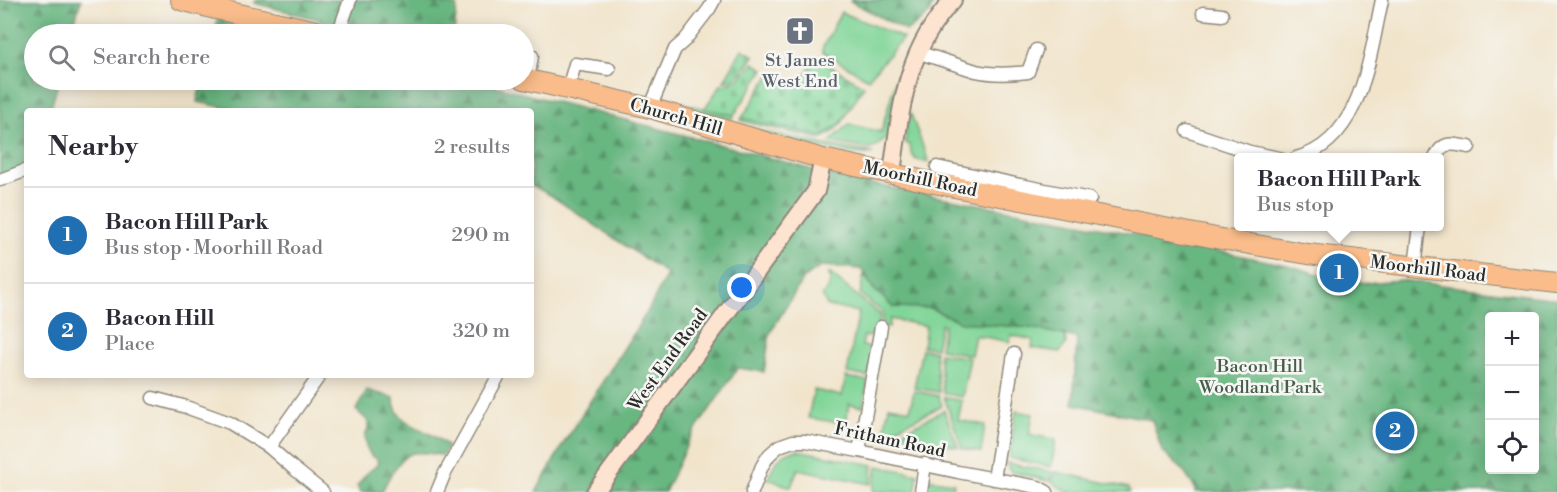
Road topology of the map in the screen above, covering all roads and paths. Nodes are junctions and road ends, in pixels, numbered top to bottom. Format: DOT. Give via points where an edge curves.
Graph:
graph roads {
  1 [pos="182,0"];
  2 [pos="350,0"];
  3 [pos="714,0"];
  4 [pos="952,0"];
  5 [pos="1216,0"];
  6 [pos="1382,0"];
  7 [pos="1213,14"];
  8 [pos="284,24"];
  9 [pos="342,24"];
  10 [pos="1036,50"];
  11 [pos="917,52"];
  12 [pos="609,69"];
  13 [pos="534,81"];
  14 [pos="568,89"];
  15 [pos="650,108"];
  16 [pos="1187,130"];
  17 [pos="1468,147"];
  18 [pos="1255,153"];
  19 [pos="1313,153"];
  20 [pos="1438,153"];
  21 [pos="823,159"];
  22 [pos="937,166"];
  23 [pos="24,171"];
  24 [pos="892,173"];
  25 [pos="0,180"];
  26 [pos="1018,192"];
  27 [pos="1090,199"];
  28 [pos="1419,231"];
  29 [pos="1415,267"];
  30 [pos="1557,284"];
  31 [pos="881,327"];
  32 [pos="1014,354"];
  33 [pos="318,378"];
  34 [pos="498,378"];
  35 [pos="153,398"];
  36 [pos="269,447"];
  37 [pos="859,451"];
  38 [pos="925,464"];
  39 [pos="994,479"];
  40 [pos="323,492"];
  41 [pos="437,492"];
  42 [pos="595,492"];
  43 [pos="752,492"];
  44 [pos="921,492"];
  45 [pos="1047,492"];
  1 -- 8 [label="main road"];
  2 -- 9 [label="street"];
  3 -- 15 [label="street" via="675,49"];
  4 -- 11 [label="street"];
  5 -- 7 [label="street"];
  6 -- 19 [label="street" via="1355,105 1335,135"];
  10 -- 11 [label="street" via="1028,72 1011,73 976,71"];
  11 -- 24 [label="street" via="904,94"];
  12 -- 14 [label="street" via="574,64"];
  13 -- 14 [label="main road, Church Hill"];
  14 -- 15 [label="main road, Church Hill"];
  15 -- 21 [label="main road, Church Hill"];
  16 -- 18 [label="street"];
  17 -- 20 [label="street" via="1447,144"];
  21 -- 24 [label="main road, Moorhill Road"];
  21 -- 42 [label="street, West End Road" via="816,191"];
  22 -- 26 [label="street, Moorhill Road"];
  23 -- 25 [label="street"];
  24 -- 26 [label="main road, Moorhill Road"];
  26 -- 27 [label="street, Moorhill Road"];
  26 -- 29 [label="main road, Moorhill Road" via="1221,239"];
  28 -- 29 [label="street"];
  29 -- 30 [label="main road, Moorhill Road"];
  31 -- 37 [label="street"];
  32 -- 39 [label="street"];
  33 -- 36 [label="street"];
  34 -- 41 [label="street"];
  35 -- 36 [label="street" via="230,423"];
  36 -- 40 [label="street"];
  37 -- 38 [label="street, Fritham Road"];
  37 -- 43 [label="street, Fritham Road" via="805,441 779,446 769,454"];
  38 -- 39 [label="street, Fritham Road"];
  38 -- 44 [label="street"];
  39 -- 45 [label="street, Fritham Road"];
}
